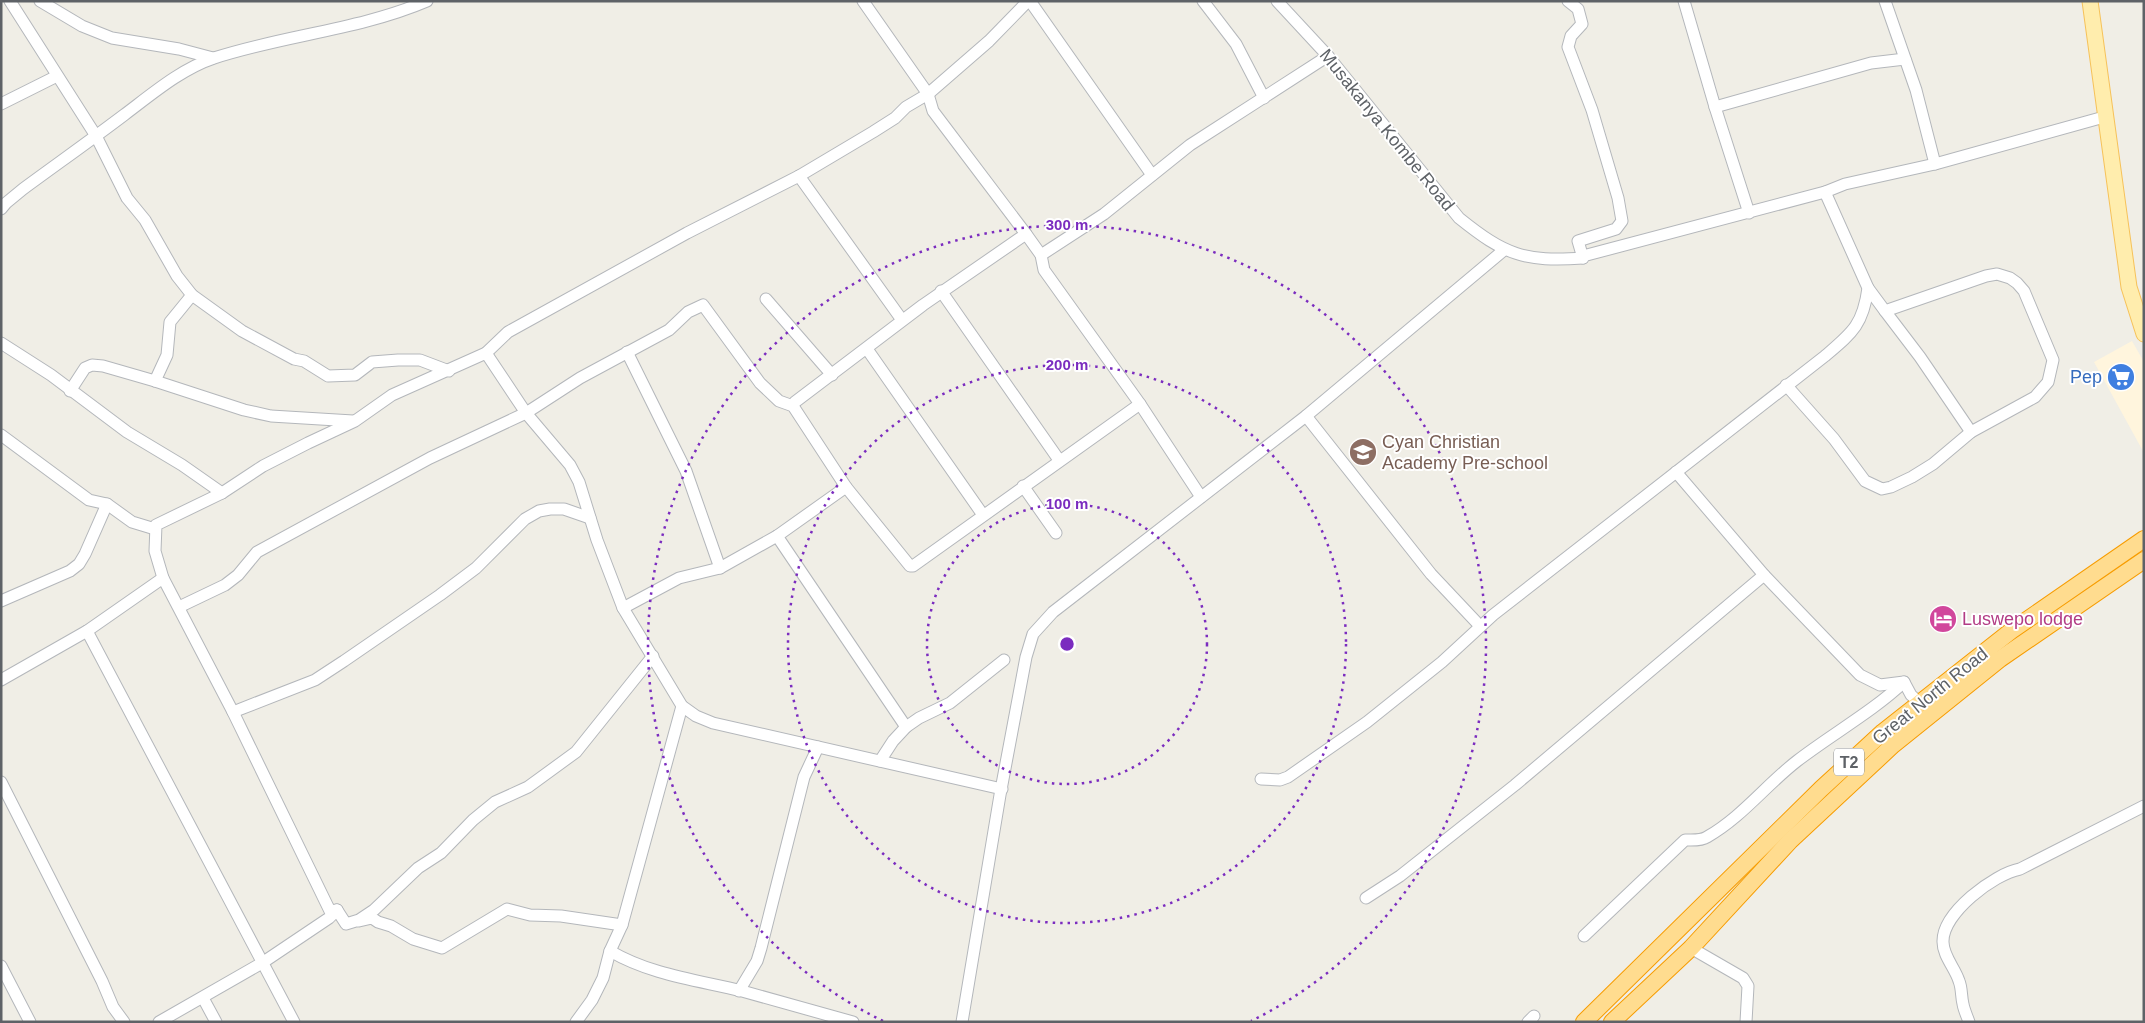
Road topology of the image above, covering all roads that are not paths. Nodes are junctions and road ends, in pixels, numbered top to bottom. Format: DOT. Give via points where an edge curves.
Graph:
graph roads {
  1 [pos="10,1"];
  2 [pos="40,1"];
  3 [pos="427,1"];
  4 [pos="863,1"];
  5 [pos="1029,1"];
  6 [pos="1203,1"];
  7 [pos="1277,1"];
  8 [pos="1568,1"];
  9 [pos="1684,1"];
  10 [pos="1885,1"];
  11 [pos="2090,1"];
  12 [pos="1328,56"];
  13 [pos="213,58"];
  14 [pos="1905,59"];
  15 [pos="57,76"];
  16 [pos="928,94"];
  17 [pos="1264,98"];
  18 [pos="1,104"];
  19 [pos="1715,107"];
  20 [pos="2104,117"];
  21 [pos="96,136"];
  22 [pos="1935,164"];
  23 [pos="1152,175"];
  24 [pos="799,176"];
  25 [pos="1825,192"];
  26 [pos="1,209"];
  27 [pos="1749,213"];
  28 [pos="1026,234"];
  29 [pos="1504,250"];
  30 [pos="1041,255"];
  31 [pos="1583,258"];
  32 [pos="1868,288"];
  33 [pos="941,291"];
  34 [pos="192,296"];
  35 [pos="766,299"];
  36 [pos="1884,311"];
  37 [pos="902,320"];
  38 [pos="2144,334"];
  39 [pos="1,343"];
  40 [pos="866,349"];
  41 [pos="627,352"];
  42 [pos="486,353"];
  43 [pos="449,371"];
  44 [pos="832,375"];
  45 [pos="155,380"];
  46 [pos="1786,384"];
  47 [pos="70,391"];
  48 [pos="1140,404"];
  49 [pos="793,406"];
  50 [pos="526,413"];
  51 [pos="1306,416"];
  52 [pos="355,421"];
  53 [pos="1971,432"];
  54 [pos="4,440"];
  55 [pos="1060,460"];
  56 [pos="1676,472"];
  57 [pos="1023,486"];
  58 [pos="846,487"];
  59 [pos="222,493"];
  60 [pos="1201,497"];
  61 [pos="107,504"];
  62 [pos="983,515"];
  63 [pos="590,518"];
  64 [pos="155,529"];
  65 [pos="1056,533"];
  66 [pos="777,536"];
  67 [pos="2144,538"];
  68 [pos="2144,560"];
  69 [pos="720,568"];
  70 [pos="1764,574"];
  71 [pos="163,578"];
  72 [pos="1,601"];
  73 [pos="179,607"];
  74 [pos="623,608"];
  75 [pos="1480,626"];
  76 [pos="87,632"];
  77 [pos="654,656"];
  78 [pos="1004,660"];
  79 [pos="1,680"];
  80 [pos="1904,682"];
  81 [pos="1920,703"];
  82 [pos="682,706"];
  83 [pos="233,712"];
  84 [pos="906,728"];
  85 [pos="818,747"];
  86 [pos="880,761"];
  87 [pos="1261,778"];
  88 [pos="1,782"];
  89 [pos="1002,789"];
  90 [pos="2144,806"];
  91 [pos="1366,898"];
  92 [pos="337,910"];
  93 [pos="346,924"];
  94 [pos="622,925"];
  95 [pos="1584,936"];
  96 [pos="1691,948"];
  97 [pos="610,952"];
  98 [pos="262,964"];
  99 [pos="1,966"];
  100 [pos="739,991"];
  101 [pos="203,998"];
  102 [pos="30,1022"];
  103 [pos="124,1022"];
  104 [pos="159,1022"];
  105 [pos="216,1022"];
  106 [pos="294,1022"];
  107 [pos="576,1022"];
  108 [pos="853,1022"];
  109 [pos="962,1022"];
  110 [pos="1584,1022"];
  111 [pos="1612,1022"];
  112 [pos="1746,1022"];
  113 [pos="1969,1022"];
  1 -- 15 [label="street"];
  2 -- 13 [label="street" via="82,26 112,38"];
  3 -- 13 [label="street" via="337,29 296,36"];
  4 -- 16 [label="street"];
  5 -- 16 [label="street"];
  5 -- 23 [label="street"];
  6 -- 17 [label="street" via="1236,44"];
  7 -- 12 [label="street, Musakanya Kombe Road"];
  8 -- 31 [label="street" via="1578,9 1582,24 1571,36 1568,47 1592,110 1622,220 1616,229 1578,240"];
  9 -- 19 [label="street"];
  10 -- 14 [label="street"];
  11 -- 20 [label="main road"];
  12 -- 17 [label="street"];
  12 -- 29 [label="street, Musakanya Kombe Road" via="1459,218"];
  13 -- 21 [label="street" via="167,84"];
  14 -- 19 [label="street" via="1871,62"];
  14 -- 22 [label="street"];
  15 -- 18 [label="street"];
  15 -- 21 [label="street"];
  16 -- 24 [label="street" via="874,132"];
  16 -- 28 [label="street" via="932,111"];
  17 -- 23 [label="street" via="1190,145"];
  19 -- 27 [label="street"];
  20 -- 22 [label="street"];
  20 -- 38 [label="main road" via="2129,287"];
  21 -- 26 [label="street" via="6,202"];
  21 -- 34 [label="street" via="127,198 145,220"];
  22 -- 25 [label="street" via="1845,184"];
  23 -- 30 [label="street" via="1104,214"];
  24 -- 37 [label="street"];
  24 -- 42 [label="street" via="687,233 508,332"];
  25 -- 27 [label="street"];
  25 -- 32 [label="street"];
  27 -- 31 [label="street" via="1619,245"];
  28 -- 30 [label="street"];
  28 -- 33 [label="street"];
  29 -- 31 [label="street, Musakanya Kombe Road" via="1535,259"];
  29 -- 51 [label="street"];
  30 -- 48 [label="street" via="1044,270"];
  32 -- 36 [label="street"];
  32 -- 46 [label="street" via="1866,305 1852,332"];
  33 -- 37 [label="street"];
  33 -- 55 [label="street"];
  34 -- 43 [label="street" via="242,331 328,376 355,375 372,362 398,360 420,360"];
  34 -- 45 [label="street" via="170,322 167,355"];
  35 -- 44 [label="street"];
  36 -- 53 [label="street"];
  36 -- 53 [label="street" via="1997,274 2010,278 2024,291 2053,360 2048,382 2035,397"];
  37 -- 40 [label="street"];
  39 -- 47 [label="street" via="51,374"];
  40 -- 44 [label="street"];
  40 -- 62 [label="street"];
  41 -- 49 [label="street" via="669,330 683,316 703,304 760,383 779,401"];
  41 -- 50 [label="street"];
  41 -- 69 [label="street" via="686,471"];
  42 -- 43 [label="street"];
  42 -- 50 [label="street"];
  43 -- 52 [label="street" via="392,394"];
  44 -- 49 [label="street"];
  45 -- 47 [label="street" via="92,365 85,368"];
  45 -- 52 [label="street" via="271,416"];
  46 -- 53 [label="street" via="1865,481 1882,489 1933,464"];
  46 -- 56 [label="street"];
  47 -- 59 [label="street"];
  48 -- 55 [label="street"];
  48 -- 60 [label="street"];
  49 -- 58 [label="street"];
  50 -- 63 [label="street" via="570,464"];
  50 -- 73 [label="street" via="430,458 257,552 225,585"];
  51 -- 60 [label="street"];
  51 -- 75 [label="street" via="1431,574"];
  52 -- 59 [label="street" via="271,462"];
  54 -- 61 [label="street" via="89,500"];
  55 -- 57 [label="street"];
  56 -- 70 [label="street"];
  56 -- 75 [label="street"];
  57 -- 62 [label="street"];
  57 -- 65 [label="street"];
  58 -- 62 [label="street" via="910,566"];
  58 -- 66 [label="street"];
  59 -- 64 [label="street" via="156,525"];
  60 -- 89 [label="street" via="1053,612 1033,634"];
  61 -- 64 [label="street" via="132,522"];
  61 -- 72 [label="street" via="80,564"];
  63 -- 74 [label="street"];
  63 -- 83 [label="street" via="564,509 539,511 525,519 476,568 344,661 315,680"];
  64 -- 71 [label="street" via="155,551"];
  66 -- 69 [label="street"];
  66 -- 84 [label="street"];
  67 -- 81 [label="highway, Great North Road / T2" via="2011,631"];
  68 -- 96 [label="highway, Great North Road / T2" via="2000,659 1907,733 1790,841"];
  69 -- 74 [label="street" via="679,578"];
  70 -- 80 [label="street" via="1860,675 1880,685"];
  70 -- 91 [label="street" via="1515,785 1400,876"];
  71 -- 73 [label="street"];
  71 -- 76 [label="street"];
  73 -- 83 [label="street"];
  74 -- 77 [label="street"];
  75 -- 87 [label="street" via="1419,681 1295,773 1280,780"];
  76 -- 79 [label="street"];
  76 -- 98 [label="street"];
  77 -- 82 [label="street"];
  77 -- 93 [label="street" via="576,752 528,787 495,802 442,853 418,868 374,910"];
  78 -- 84 [label="street" via="950,703"];
  80 -- 81 [label="street" via="1910,695"];
  80 -- 95 [label="street" via="1886,699 1796,762 1730,822 1705,839 1685,840"];
  81 -- 110 [label="highway, Great North Road / T2" via="1828,782"];
  82 -- 85 [label="street" via="713,723"];
  82 -- 94 [label="street"];
  83 -- 92 [label="street" via="330,911"];
  84 -- 86 [label="street"];
  85 -- 86 [label="street"];
  85 -- 100 [label="street" via="804,777 757,961"];
  86 -- 89 [label="street"];
  88 -- 103 [label="street" via="113,1007"];
  89 -- 109 [label="street"];
  90 -- 113 [label="street" via="2013,870 1977,891 1959,908 1946,930 1943,945 1960,981"];
  92 -- 93 [label="street"];
  92 -- 98 [label="street"];
  93 -- 94 [label="street" via="372,918 413,939 442,948 507,909 530,915"];
  94 -- 97 [label="street"];
  96 -- 111 [label="highway, Great North Road / T2"];
  96 -- 112 [label="street" via="1743,978 1748,986"];
  97 -- 100 [label="street" via="632,964 667,975"];
  97 -- 107 [label="street" via="599,986"];
  98 -- 101 [label="street"];
  98 -- 106 [label="street"];
  99 -- 102 [label="street"];
  100 -- 108 [label="street"];
  101 -- 104 [label="street"];
  101 -- 105 [label="street"];
}
